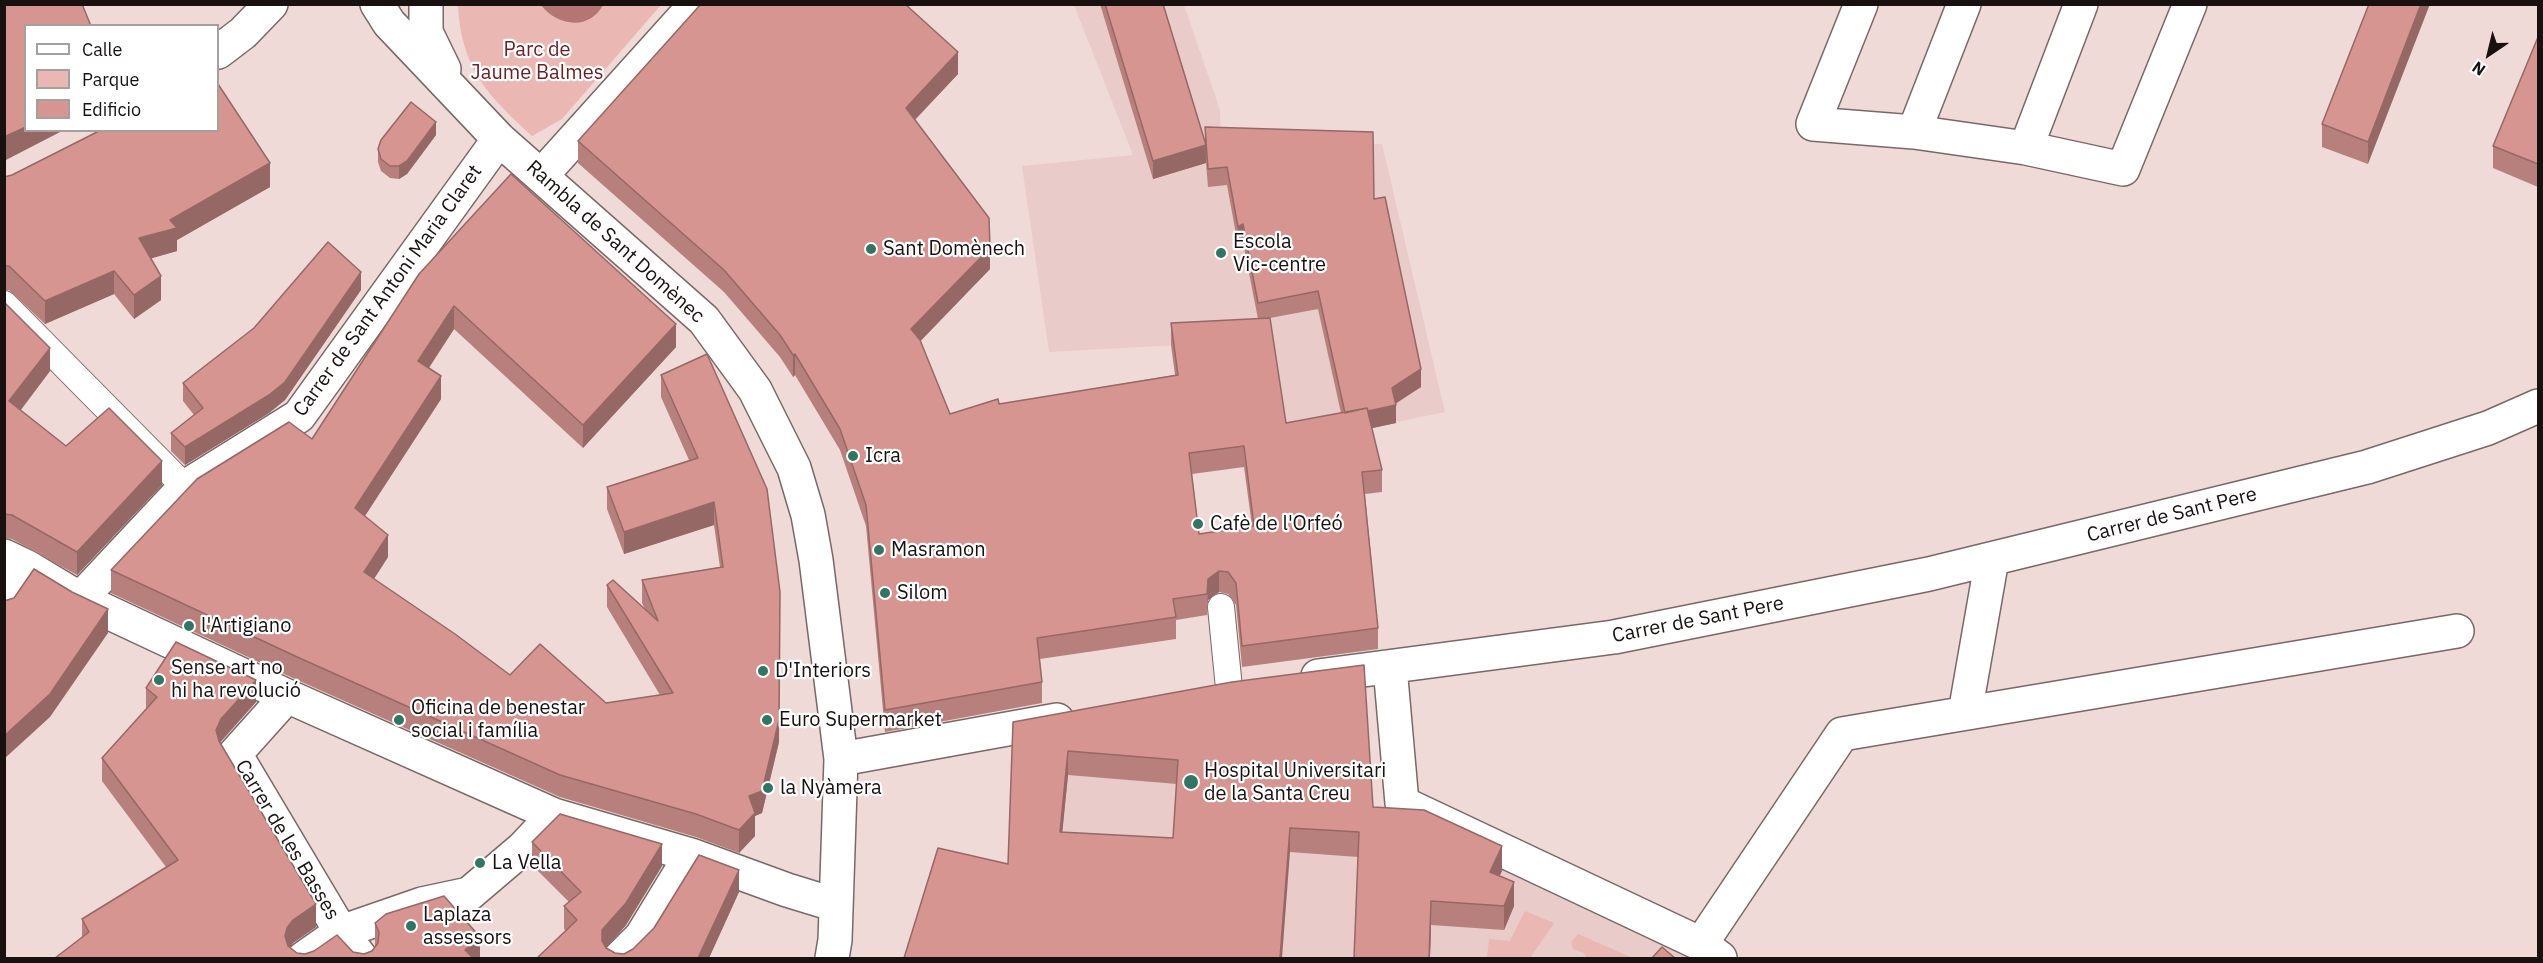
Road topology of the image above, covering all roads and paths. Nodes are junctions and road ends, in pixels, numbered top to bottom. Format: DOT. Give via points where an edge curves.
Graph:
graph roads {
  1 [pos="271,4"];
  2 [pos="377,4"];
  3 [pos="426,4"];
  4 [pos="696,4"];
  5 [pos="1861,4"];
  6 [pos="1964,4"];
  7 [pos="2081,4"];
  8 [pos="2190,4"];
  9 [pos="219,51"];
  10 [pos="458,97"];
  11 [pos="1914,132"];
  12 [pos="499,138"];
  13 [pos="2026,148"];
  14 [pos="541,176"];
  15 [pos="4,304"];
  16 [pos="2538,406"];
  17 [pos="185,487"];
  18 [pos="1992,559"];
  19 [pos="16,561"];
  20 [pos="80,599"];
  21 [pos="4,606"];
  22 [pos="1221,607"];
  23 [pos="2457,631"];
  24 [pos="1389,667"];
  25 [pos="1229,688"];
  26 [pos="1194,695"];
  27 [pos="287,696"];
  28 [pos="1965,713"];
  29 [pos="1091,714"];
  30 [pos="841,759"];
  31 [pos="554,815"];
  32 [pos="691,855"];
  33 [pos="836,905"];
  34 [pos="341,932"];
  35 [pos="1711,952"];
  36 [pos="304,958"];
  37 [pos="361,958"];
  38 [pos="620,958"];
  39 [pos="832,958"];
  1 -- 9 [label="street"];
  2 -- 10 [label="street, Rambla de Sant Domènec" via="389,23"];
  3 -- 10 [label="street" via="426,32"];
  4 -- 14 [label="street"];
  5 -- 11 [label="street" via="1813,124"];
  6 -- 11 [label="street"];
  7 -- 13 [label="street"];
  8 -- 13 [label="street" via="2123,168"];
  10 -- 12 [label="street, Rambla de Sant Domènec"];
  11 -- 13 [label="street"];
  12 -- 14 [label="street, Rambla de Sant Domènec"];
  12 -- 17 [label="street, Carrer de Sant Antoni Maria Claret" via="299,417"];
  14 -- 30 [label="street, Rambla de Sant Domènec" via="704,320 755,390 794,468 808,515"];
  15 -- 17 [label="street"];
  16 -- 18 [label="street, Carrer de Sant Pere" via="2488,428 2367,467"];
  17 -- 20 [label="street, Carrer de Sant Antoni Maria Claret"];
  18 -- 24 [label="street, Carrer de Sant Pere" via="1614,637"];
  18 -- 28 [label="street"];
  19 -- 20 [label="street"];
  19 -- 21 [label="street"];
  20 -- 27 [label="street"];
  22 -- 25 [label="street"];
  23 -- 28 [label="street"];
  24 -- 25 [label="street, Carrer de Sant Pere"];
  24 -- 35 [label="street" via="1402,802"];
  25 -- 26 [label="street, Carrer de Sant Pere"];
  27 -- 31 [label="street"];
  27 -- 34 [label="street, Carrer de les Basses" via="235,754"];
  28 -- 35 [label="street" via="1842,734"];
  29 -- 30 [label="street"];
  30 -- 33 [label="street, Rambla de Sant Domènec"];
  31 -- 32 [label="street"];
  31 -- 34 [label="street" via="523,848 469,894 422,904"];
  32 -- 33 [label="street"];
  32 -- 38 [label="street" via="641,937"];
  33 -- 39 [label="street, Rambla de Sant Domènec"];
  34 -- 36 [label="street"];
  34 -- 37 [label="street"];
}
